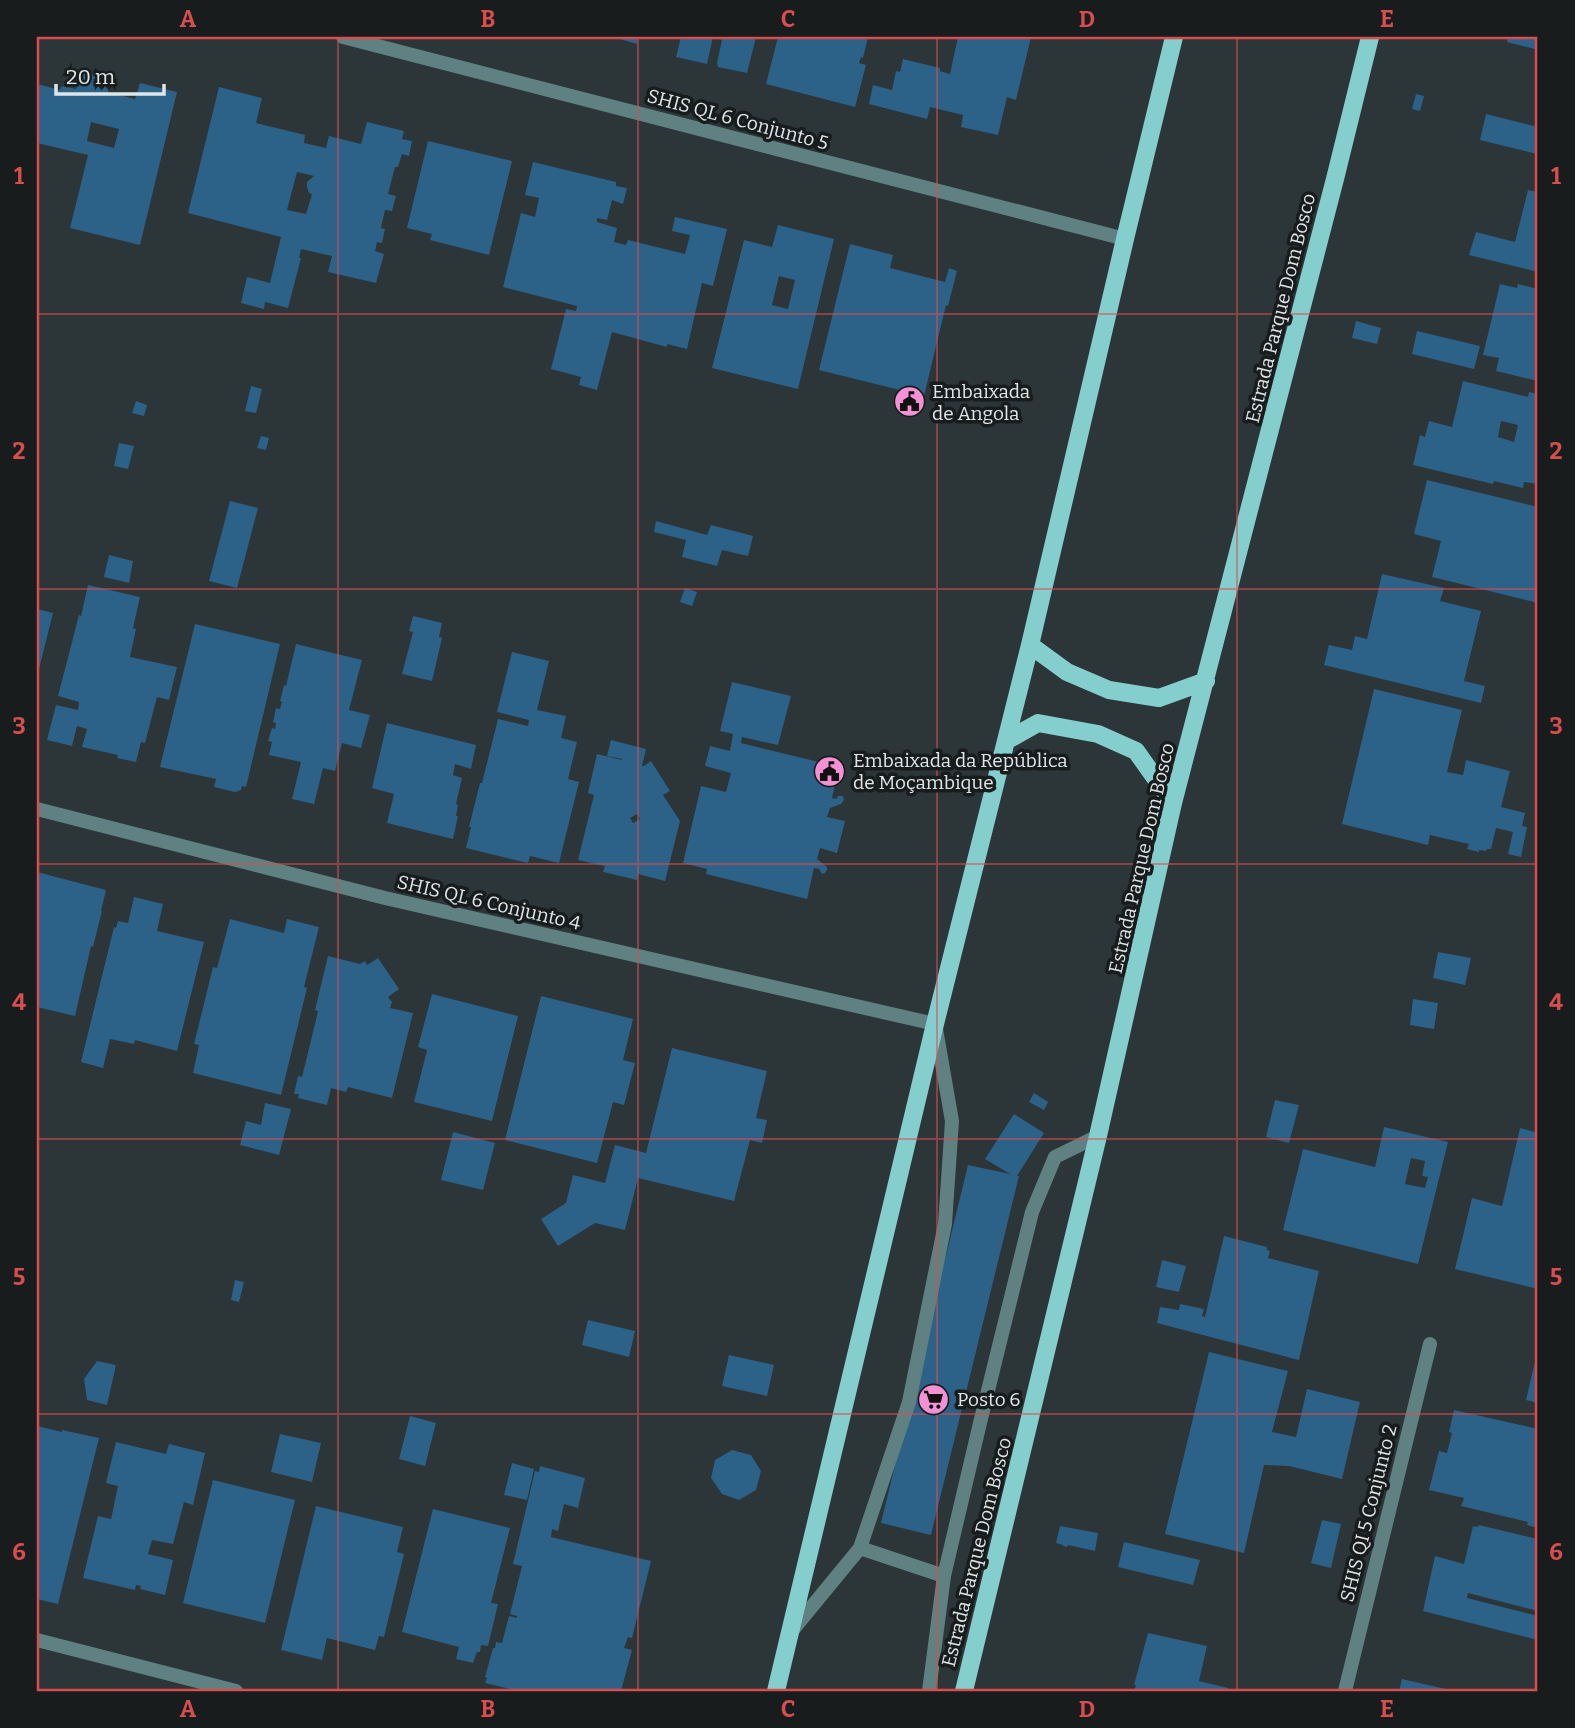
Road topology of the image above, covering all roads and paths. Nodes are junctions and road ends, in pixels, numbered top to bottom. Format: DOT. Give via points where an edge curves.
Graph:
graph roads {
  1 [pos="342,37"];
  2 [pos="1174,37"];
  3 [pos="1370,37"];
  4 [pos="1125,239"];
  5 [pos="1030,645"];
  6 [pos="1206,681"];
  7 [pos="1006,741"];
  8 [pos="1173,803"];
  9 [pos="37,809"];
  10 [pos="935,1024"];
  11 [pos="1098,1136"];
  12 [pos="1430,1344"];
  13 [pos="860,1548"];
  14 [pos="944,1576"];
  15 [pos="790,1633"];
  16 [pos="37,1640"];
  17 [pos="236,1691"];
  18 [pos="776,1691"];
  19 [pos="929,1691"];
  20 [pos="964,1691"];
  21 [pos="1345,1691"];
  1 -- 4 [label="street, SHIS QL 6 Conjunto 5"];
  2 -- 4 [label="main road"];
  3 -- 6 [label="main road, Estrada Parque Dom Bosco"];
  4 -- 5 [label="main road"];
  5 -- 6 [label="main road" via="1067,672 1110,690 1158,698"];
  5 -- 7 [label="main road"];
  6 -- 8 [label="main road, Estrada Parque Dom Bosco"];
  7 -- 8 [label="main road" via="1038,723 1098,734 1136,751"];
  7 -- 10 [label="main road"];
  8 -- 11 [label="main road, Estrada Parque Dom Bosco"];
  9 -- 10 [label="street, SHIS QL 6 Conjunto 4" via="385,898"];
  10 -- 13 [label="street" via="952,1121 945,1224 909,1402"];
  10 -- 15 [label="main road"];
  11 -- 14 [label="street" via="1055,1157 1032,1212"];
  11 -- 20 [label="main road, Estrada Parque Dom Bosco"];
  12 -- 21 [label="street, SHIS QI 5 Conjunto 2"];
  13 -- 14 [label="street"];
  13 -- 15 [label="street"];
  14 -- 19 [label="street"];
  15 -- 18 [label="main road"];
  16 -- 17 [label="street"];
}
